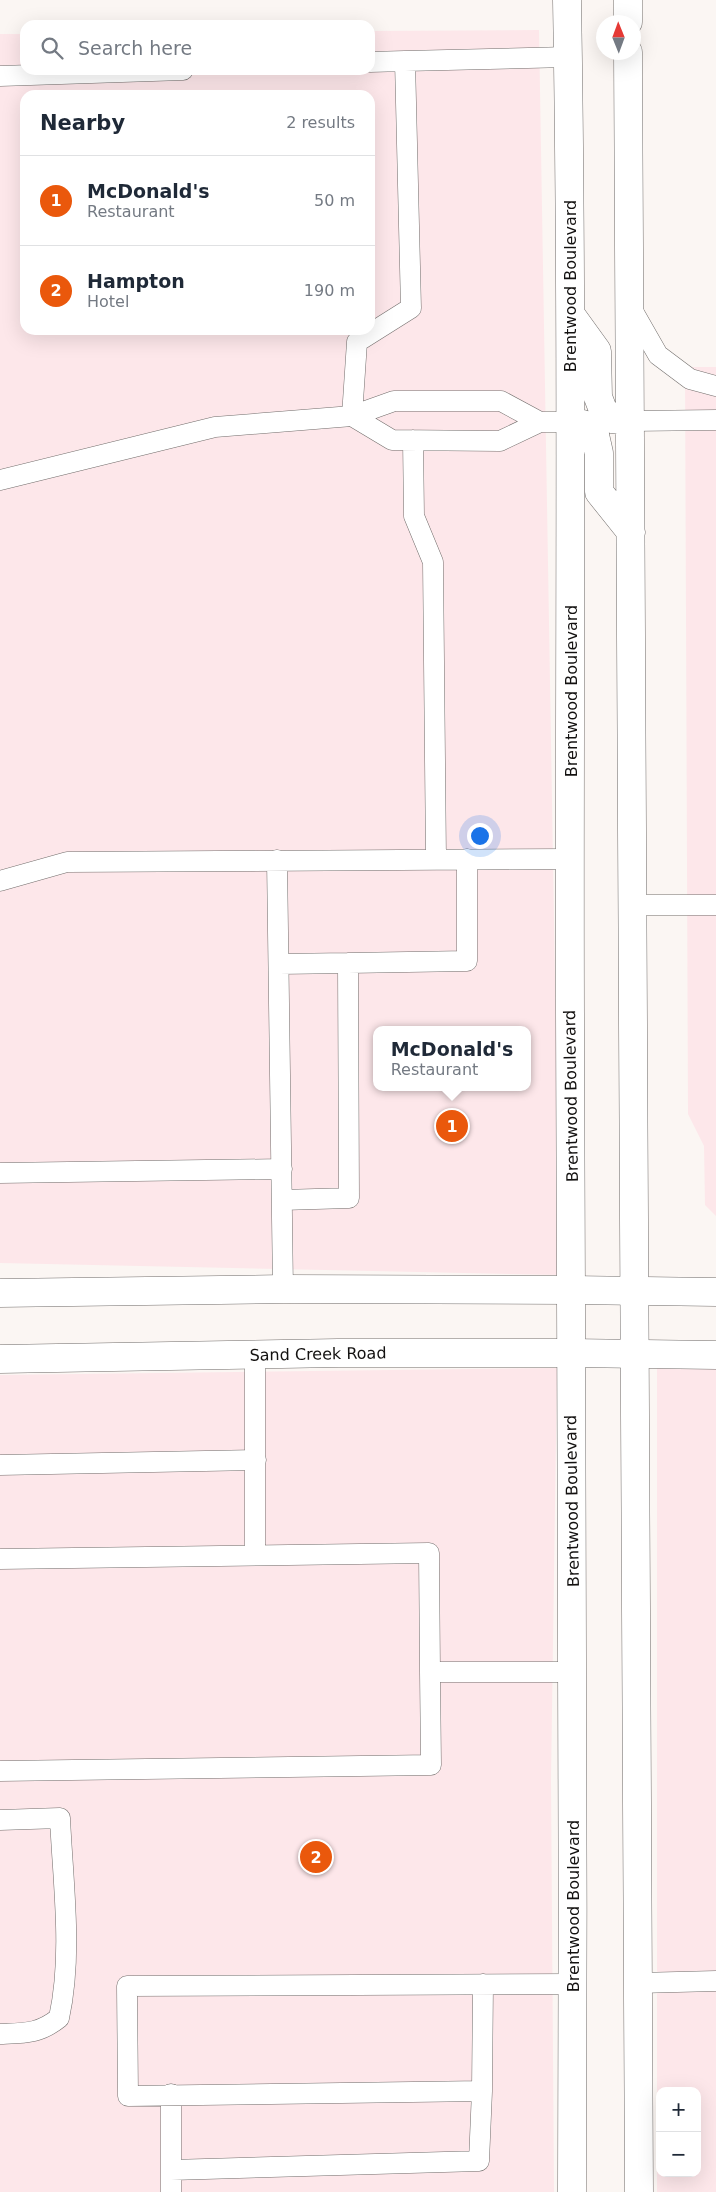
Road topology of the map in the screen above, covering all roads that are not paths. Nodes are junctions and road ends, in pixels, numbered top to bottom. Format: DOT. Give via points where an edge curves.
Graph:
graph roads {
  1 [pos="568,0"];
  2 [pos="628,0"];
  3 [pos="628,15"];
  4 [pos="568,57"];
  5 [pos="628,60"];
  6 [pos="405,61"];
  7 [pos="375,62"];
  8 [pos="30,75"];
  9 [pos="0,76"];
  10 [pos="630,306"];
  11 [pos="570,315"];
  12 [pos="375,331"];
  13 [pos="369,335"];
  14 [pos="716,386"];
  15 [pos="352,416"];
  16 [pos="716,420"];
  17 [pos="631,421"];
  18 [pos="540,422"];
  19 [pos="570,422"];
  20 [pos="413,440"];
  21 [pos="0,480"];
  22 [pos="631,532"];
  23 [pos="436,859"];
  24 [pos="571,859"];
  25 [pos="277,860"];
  26 [pos="467,860"];
  27 [pos="0,881"];
  28 [pos="633,905"];
  29 [pos="716,905"];
  30 [pos="348,963"];
  31 [pos="279,964"];
  32 [pos="282,1170"];
  33 [pos="0,1173"];
  34 [pos="282,1200"];
  35 [pos="283,1289"];
  36 [pos="572,1290"];
  37 [pos="635,1291"];
  38 [pos="716,1292"];
  39 [pos="0,1293"];
  40 [pos="571,1352"];
  41 [pos="255,1354"];
  42 [pos="635,1354"];
  43 [pos="716,1356"];
  44 [pos="0,1359"];
  45 [pos="256,1460"];
  46 [pos="0,1465"];
  47 [pos="255,1555"];
  48 [pos="0,1559"];
  49 [pos="430,1672"];
  50 [pos="574,1672"];
  51 [pos="0,1771"];
  52 [pos="0,1820"];
  53 [pos="716,1980"];
  54 [pos="638,1983"];
  55 [pos="484,1984"];
  56 [pos="573,1984"];
  57 [pos="0,2034"];
  58 [pos="482,2091"];
  59 [pos="171,2094"];
  60 [pos="170,2170"];
  61 [pos="171,2192"];
  62 [pos="572,2192"];
  63 [pos="638,2192"];
  1 -- 4 [label="main road, Brentwood Boulevard"];
  2 -- 3 [label="main road"];
  4 -- 6 [label="lane"];
  4 -- 11 [label="main road, Brentwood Boulevard"];
  5 -- 10 [label="main road"];
  6 -- 7 [label="lane"];
  6 -- 12 [label="lane" via="411,308"];
  8 -- 9 [label="lane"];
  10 -- 14 [label="lane" via="658,354 690,379"];
  10 -- 17 [label="main road"];
  11 -- 17 [label="main road" via="597,351 598,397 603,410 612,419"];
  11 -- 19 [label="main road, Brentwood Boulevard"];
  13 -- 15 [label="lane" via="358,342"];
  15 -- 18 [label="lane" via="394,400 501,401"];
  15 -- 20 [label="lane" via="392,440"];
  15 -- 21 [label="lane" via="215,427"];
  16 -- 17 [label="lane"];
  17 -- 22 [label="main road"];
  18 -- 19 [label="lane"];
  18 -- 20 [label="lane" via="500,441"];
  19 -- 22 [label="main road" via="583,424 595,435 600,453 599,492"];
  19 -- 24 [label="main road, Brentwood Boulevard"];
  20 -- 23 [label="lane" via="414,516 433,562"];
  22 -- 28 [label="main road"];
  23 -- 25 [label="lane"];
  23 -- 26 [label="lane"];
  24 -- 26 [label="lane"];
  24 -- 36 [label="main road, Brentwood Boulevard"];
  25 -- 27 [label="lane" via="67,862"];
  25 -- 31 [label="lane"];
  26 -- 30 [label="lane" via="467,961"];
  28 -- 29 [label="lane"];
  28 -- 37 [label="main road"];
  30 -- 31 [label="lane"];
  30 -- 34 [label="lane" via="349,1198"];
  31 -- 32 [label="lane"];
  32 -- 33 [label="lane"];
  32 -- 34 [label="lane"];
  34 -- 35 [label="lane"];
  35 -- 36 [label="main road"];
  35 -- 39 [label="main road"];
  36 -- 37 [label="main road"];
  36 -- 40 [label="main road, Brentwood Boulevard"];
  37 -- 38 [label="main road"];
  37 -- 42 [label="main road"];
  40 -- 41 [label="main road, Sand Creek Road"];
  40 -- 42 [label="main road, Sand Creek Road"];
  40 -- 50 [label="main road, Brentwood Boulevard"];
  41 -- 44 [label="main road, Sand Creek Road"];
  41 -- 45 [label="lane"];
  42 -- 43 [label="main road, Sand Creek Road"];
  42 -- 54 [label="main road"];
  45 -- 46 [label="lane"];
  45 -- 47 [label="lane"];
  47 -- 48 [label="lane"];
  47 -- 49 [label="lane" via="429,1553"];
  49 -- 50 [label="lane"];
  49 -- 51 [label="lane" via="430,1765"];
  50 -- 56 [label="main road, Brentwood Boulevard"];
  52 -- 57 [label="lane" via="60,1818 65,1948 64,1995 59,2018 46,2028 27,2033"];
  53 -- 54 [label="lane"];
  54 -- 63 [label="main road"];
  55 -- 56 [label="lane"];
  55 -- 58 [label="lane"];
  55 -- 59 [label="lane" via="127,1986 128,2096"];
  56 -- 62 [label="main road, Brentwood Boulevard"];
  58 -- 59 [label="lane"];
  58 -- 60 [label="lane" via="479,2161"];
  59 -- 60 [label="lane"];
  60 -- 61 [label="lane"];
}
